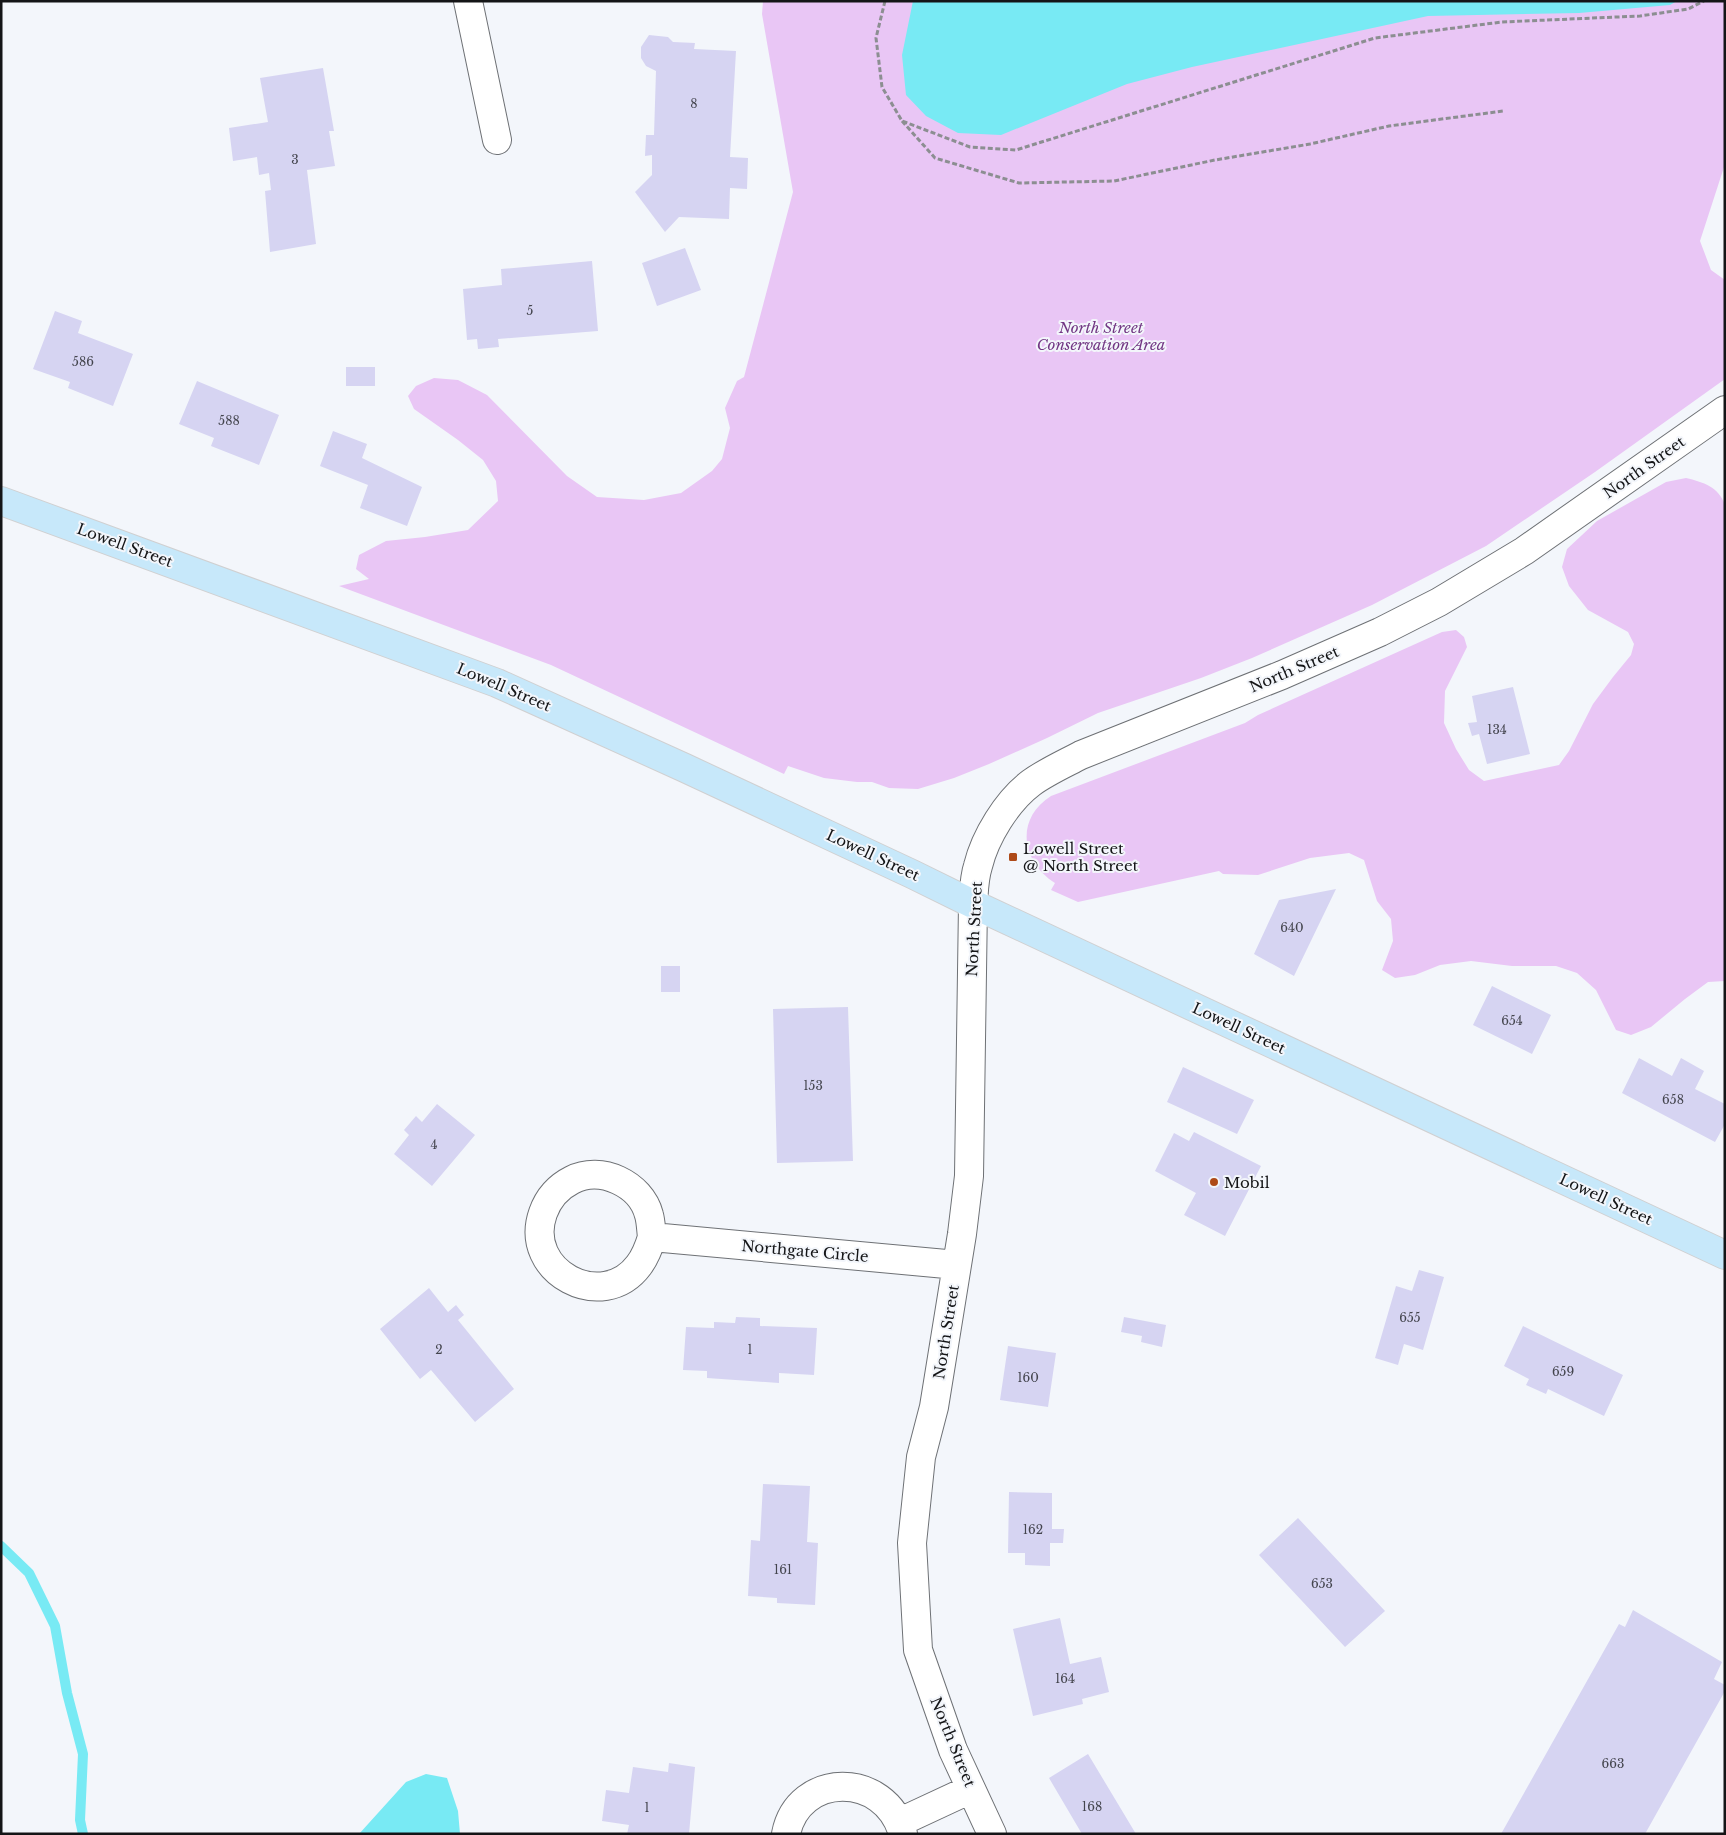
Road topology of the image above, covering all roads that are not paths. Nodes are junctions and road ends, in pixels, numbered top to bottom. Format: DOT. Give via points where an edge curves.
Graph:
graph roads {
  1 [pos="468,1"];
  2 [pos="497,140"];
  3 [pos="1725,410"];
  4 [pos="1,501"];
  5 [pos="973,904"];
  6 [pos="652,1237"];
  7 [pos="1725,1255"];
  8 [pos="957,1265"];
  9 [pos="971,1789"];
  10 [pos="902,1828"];
  11 [pos="786,1834"];
  12 [pos="992,1834"];
  1 -- 2 [label="street"];
  3 -- 5 [label="street, North Street" via="1524,551 1439,602 1282,675 1081,755 1031,783 1006,809 986,845 978,866"];
  4 -- 5 [label="main road, Lowell Street" via="497,683"];
  5 -- 7 [label="main road, Lowell Street"];
  5 -- 8 [label="street, North Street" via="970,1151"];
  6 -- 6 [label="street" via="639,1266 625,1278 608,1285 590,1286 572,1282 557,1272 546,1257 540,1240 540,1221 546,1204 558,1189 574,1179 610,1176 626,1184 640,1197 649,1214"];
  6 -- 8 [label="street, Northgate Circle"];
  8 -- 9 [label="street, North Street" via="934,1407 921,1457 912,1543 918,1650 953,1750"];
  9 -- 10 [label="street"];
  9 -- 12 [label="street, North Street"];
  10 -- 11 [label="street" via="892,1808 880,1797 850,1786 819,1792 806,1801 795,1813"];
}
